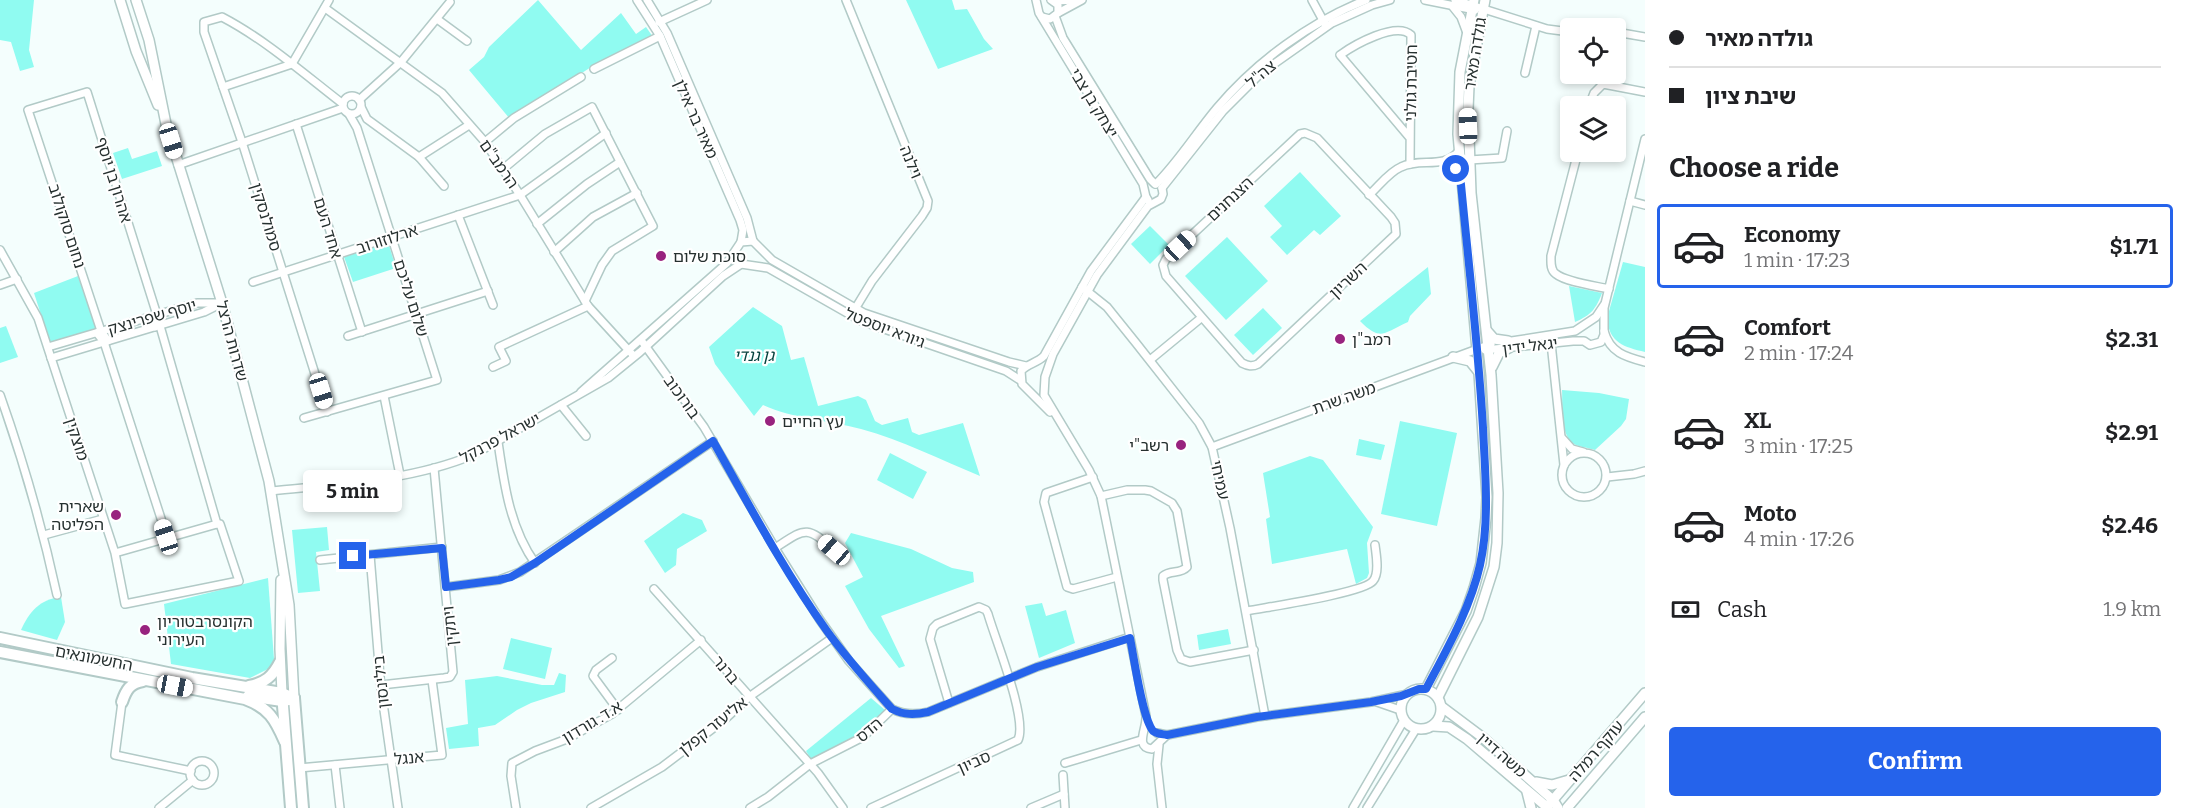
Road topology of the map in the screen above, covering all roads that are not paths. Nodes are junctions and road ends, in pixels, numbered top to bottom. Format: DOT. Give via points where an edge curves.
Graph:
graph roads {
  1 [pos="120,0"];
  2 [pos="136,0"];
  3 [pos="328,0"];
  4 [pos="637,0"];
  5 [pos="647,0"];
  6 [pos="707,0"];
  7 [pos="846,0"];
  8 [pos="1051,0"];
  9 [pos="1081,0"];
  10 [pos="1312,0"];
  11 [pos="1366,0"];
  12 [pos="1390,0"];
  13 [pos="1425,0"];
  14 [pos="450,2"];
  15 [pos="1453,3"];
  16 [pos="1038,4"];
  17 [pos="1473,5"];
  18 [pos="1484,5"];
  19 [pos="325,8"];
  20 [pos="1057,15"];
  21 [pos="1042,17"];
  22 [pos="437,19"];
  23 [pos="658,23"];
  24 [pos="1325,23"];
  25 [pos="1536,26"];
  26 [pos="1560,32"];
  27 [pos="1467,33"];
  28 [pos="1626,34"];
  29 [pos="660,36"];
  30 [pos="1645,37"];
  31 [pos="467,41"];
  32 [pos="401,62"];
  33 [pos="292,64"];
  34 [pos="594,69"];
  35 [pos="1525,73"];
  36 [pos="581,77"];
  37 [pos="223,87"];
  38 [pos="1645,92"];
  39 [pos="331,95"];
  40 [pos="1593,96"];
  41 [pos="360,104"];
  42 [pos="343,106"];
  43 [pos="28,110"];
  44 [pos="329,112"];
  45 [pos="349,114"];
  46 [pos="166,124"];
  47 [pos="296,124"];
  48 [pos="469,125"];
  49 [pos="1507,131"];
  50 [pos="606,133"];
  51 [pos="1410,138"];
  52 [pos="1645,139"];
  53 [pos="242,142"];
  54 [pos="485,142"];
  55 [pos="1459,151"];
  56 [pos="419,157"];
  57 [pos="1469,160"];
  58 [pos="620,162"];
  59 [pos="1443,162"];
  60 [pos="1575,162"];
  61 [pos="1410,164"];
  62 [pos="178,165"];
  63 [pos="503,169"];
  64 [pos="1460,174"];
  65 [pos="1158,185"];
  66 [pos="444,186"];
  67 [pos="637,193"];
  68 [pos="1145,194"];
  69 [pos="520,195"];
  70 [pos="1369,195"];
  71 [pos="1630,201"];
  72 [pos="1154,202"];
  73 [pos="1645,205"];
  74 [pos="458,215"];
  75 [pos="537,224"];
  76 [pos="392,237"];
  77 [pos="753,241"];
  78 [pos="741,242"];
  79 [pos="0,250"];
  80 [pos="761,250"];
  81 [pos="554,252"];
  82 [pos="735,253"];
  83 [pos="337,255"];
  84 [pos="741,264"];
  85 [pos="754,265"];
  86 [pos="283,273"];
  87 [pos="17,279"];
  88 [pos="253,282"];
  89 [pos="0,285"];
  90 [pos="1085,289"];
  91 [pos="1609,289"];
  92 [pos="488,291"];
  93 [pos="222,303"];
  94 [pos="586,303"];
  95 [pos="494,305"];
  96 [pos="1604,305"];
  97 [pos="855,309"];
  98 [pos="159,314"];
  99 [pos="417,314"];
  100 [pos="1201,318"];
  101 [pos="1590,321"];
  102 [pos="157,326"];
  103 [pos="1582,327"];
  104 [pos="1603,329"];
  105 [pos="1487,331"];
  106 [pos="99,332"];
  107 [pos="362,332"];
  108 [pos="348,336"];
  109 [pos="106,341"];
  110 [pos="1584,341"];
  111 [pos="1551,343"];
  112 [pos="644,344"];
  113 [pos="1509,345"];
  114 [pos="1594,345"];
  115 [pos="48,347"];
  116 [pos="1488,347"];
  117 [pos="1613,348"];
  118 [pos="1476,350"];
  119 [pos="632,354"];
  120 [pos="1453,357"];
  121 [pos="51,358"];
  122 [pos="1150,360"];
  123 [pos="1645,362"];
  124 [pos="1028,365"];
  125 [pos="493,367"];
  126 [pos="1479,373"];
  127 [pos="1491,375"];
  128 [pos="1044,379"];
  129 [pos="1022,383"];
  130 [pos="0,394"];
  131 [pos="384,396"];
  132 [pos="561,405"];
  133 [pos="327,412"];
  134 [pos="304,418"];
  135 [pos="1060,423"];
  136 [pos="1560,434"];
  137 [pos="586,436"];
  138 [pos="713,441"];
  139 [pos="498,442"];
  140 [pos="1212,447"];
  141 [pos="1585,453"];
  142 [pos="1564,465"];
  143 [pos="434,468"];
  144 [pos="1645,471"];
  145 [pos="399,475"];
  146 [pos="1093,477"];
  147 [pos="1607,477"];
  148 [pos="271,491"];
  149 [pos="1101,496"];
  150 [pos="103,519"];
  151 [pos="219,524"];
  152 [pos="44,535"];
  153 [pos="166,537"];
  154 [pos="1375,545"];
  155 [pos="442,548"];
  156 [pos="775,548"];
  157 [pos="834,550"];
  158 [pos="115,553"];
  159 [pos="370,555"];
  160 [pos="321,560"];
  161 [pos="282,562"];
  162 [pos="535,563"];
  163 [pos="1117,576"];
  164 [pos="446,587"];
  165 [pos="654,589"];
  166 [pos="57,595"];
  167 [pos="125,604"];
  168 [pos="1246,611"];
  169 [pos="832,638"];
  170 [pos="1130,638"];
  171 [pos="2,639"];
  172 [pos="700,640"];
  173 [pos="1254,650"];
  174 [pos="0,652"];
  175 [pos="612,658"];
  176 [pos="280,662"];
  177 [pos="102,672"];
  178 [pos="1009,679"];
  179 [pos="432,680"];
  180 [pos="157,682"];
  181 [pos="381,685"];
  182 [pos="243,687"];
  183 [pos="1426,689"];
  184 [pos="1645,693"];
  185 [pos="224,694"];
  186 [pos="1408,694"];
  187 [pos="282,697"];
  188 [pos="749,697"];
  189 [pos="1438,697"];
  190 [pos="294,698"];
  191 [pos="122,702"];
  192 [pos="1371,702"];
  193 [pos="949,703"];
  194 [pos="1442,707"];
  195 [pos="892,709"];
  196 [pos="618,710"];
  197 [pos="1400,710"];
  198 [pos="1146,716"];
  199 [pos="1265,717"];
  200 [pos="1645,717"];
  201 [pos="1404,720"];
  202 [pos="1433,726"];
  203 [pos="1416,729"];
  204 [pos="1157,737"];
  205 [pos="1142,738"];
  206 [pos="285,742"];
  207 [pos="1147,748"];
  208 [pos="391,760"];
  209 [pos="1065,763"];
  210 [pos="810,764"];
  211 [pos="1157,764"];
  212 [pos="335,765"];
  213 [pos="299,768"];
  214 [pos="191,771"];
  215 [pos="1063,775"];
  216 [pos="1572,778"];
  217 [pos="193,780"];
  218 [pos="1531,780"];
  219 [pos="1526,790"];
  220 [pos="1064,794"];
  221 [pos="608,805"];
  222 [pos="1550,806"];
  223 [pos="159,808"];
  224 [pos="291,808"];
  225 [pos="303,808"];
  226 [pos="340,808"];
  227 [pos="398,808"];
  228 [pos="516,808"];
  229 [pos="591,808"];
  230 [pos="750,808"];
  231 [pos="843,808"];
  232 [pos="871,808"];
  233 [pos="1031,808"];
  234 [pos="1065,808"];
  235 [pos="1162,808"];
  236 [pos="1353,808"];
  237 [pos="1367,808"];
  238 [pos="1531,808"];
  239 [pos="1567,808"];
  1 -- 46 [label="main road, שדרות הרצל"];
  2 -- 46 [label="main road, שדרות הרצל" via="149,40"];
  3 -- 19 [label="street"];
  4 -- 23 [label="street, מאיר בר אילן"];
  5 -- 23 [label="street, מאיר בר אילן"];
  6 -- 23 [label="street"];
  7 -- 97 [label="street, וילנה" via="928,201 922,216"];
  8 -- 9 [label="street"];
  8 -- 16 [label="street"];
  8 -- 20 [label="street" via="1058,5"];
  9 -- 20 [label="street"];
  10 -- 24 [label="street"];
  11 -- 24 [label="street, צה\"ל"];
  12 -- 24 [label="street, צה\"ל"];
  13 -- 15 [label="street"];
  14 -- 22 [label="street"];
  15 -- 17 [label="street"];
  15 -- 27 [label="street"];
  16 -- 21 [label="street"];
  17 -- 18 [label="street"];
  17 -- 27 [label="main road, גולדה מאיר"];
  18 -- 25 [label="street"];
  18 -- 57 [label="main road, גולדה מאיר" via="1469,86"];
  19 -- 32 [label="street, הרמב\"ם"];
  19 -- 33 [label="street"];
  20 -- 21 [label="street"];
  20 -- 65 [label="street, יצחק בן צבי" via="1063,38 1150,179"];
  21 -- 68 [label="street, יצחק בן צבי"];
  22 -- 31 [label="street"];
  22 -- 32 [label="street"];
  23 -- 29 [label="street, מאיר בר אילן"];
  23 -- 77 [label="street, מאיר בר אילן" via="747,218"];
  24 -- 65 [label="street, צה\"ל" via="1271,56 1238,85"];
  25 -- 26 [label="street"];
  25 -- 35 [label="street"];
  27 -- 55 [label="main road, גולדה מאיר" via="1460,72"];
  28 -- 30 [label="street"];
  29 -- 34 [label="street"];
  29 -- 78 [label="street, מאיר בר אילן" via="740,220"];
  32 -- 41 [label="street"];
  32 -- 48 [label="street, הרמב\"ם" via="442,93"];
  33 -- 37 [label="street"];
  33 -- 37 [label="street, סמולנסקין" via="222,17 204,22"];
  33 -- 39 [label="street"];
  36 -- 54 [label="street" via="514,118"];
  37 -- 53 [label="street, סמולנסקין"];
  38 -- 40 [label="street" via="1603,84"];
  39 -- 42 [label="street"];
  39 -- 44 [label="street"];
  41 -- 42 [label="street" via="351,96"];
  41 -- 45 [label="street" via="358,113"];
  41 -- 56 [label="street" via="367,119"];
  42 -- 44 [label="street"];
  42 -- 45 [label="street"];
  43 -- 98 [label="street, אהרון בן יוסף" via="87,92"];
  43 -- 106 [label="street, נחום סוקולוב"];
  44 -- 47 [label="street"];
  45 -- 76 [label="street, שלום עליכם"];
  46 -- 62 [label="main road, שדרות הרצל"];
  47 -- 53 [label="street"];
  47 -- 83 [label="street, אחד העם"];
  48 -- 54 [label="street, הרמב\"ם"];
  48 -- 56 [label="street"];
  49 -- 57 [label="street" via="1502,158"];
  50 -- 58 [label="street"];
  50 -- 63 [label="street" via="592,107 545,134"];
  50 -- 69 [label="street, ארלוזורוב"];
  51 -- 51 [label="street, חטיבת גולני" via="1389,113 1340,55 1391,32 1411,35"];
  51 -- 61 [label="street, חטיבת גולני"];
  52 -- 71 [label="street"];
  53 -- 62 [label="street"];
  53 -- 86 [label="street, סמולנסקין"];
  54 -- 63 [label="street, הרמב\"ם"];
  55 -- 59 [label="street"];
  55 -- 64 [label="main road, גולדה מאיר"];
  56 -- 66 [label="street"];
  57 -- 105 [label="main road, גולדה מאיר"];
  58 -- 67 [label="street"];
  58 -- 75 [label="street"];
  59 -- 61 [label="street"];
  59 -- 64 [label="street"];
  60 -- 91 [label="street" via="1551,256 1552,270 1567,279"];
  61 -- 70 [label="street" via="1397,170"];
  62 -- 93 [label="main road, שדרות הרצל"];
  63 -- 69 [label="street, הרמב\"ם"];
  64 -- 118 [label="main road, גולדה מאיר"];
  65 -- 68 [label="street" via="1149,185"];
  65 -- 72 [label="street" via="1163,197"];
  67 -- 81 [label="street" via="593,217"];
  67 -- 94 [label="street" via="653,226 612,251"];
  68 -- 72 [label="street"];
  68 -- 90 [label="street"];
  69 -- 74 [label="street, ארלוזורוב"];
  69 -- 75 [label="street, הרמב\"ם"];
  70 -- 100 [label="street, השריון" via="1395,223 1396,234 1258,364 1242,363"];
  70 -- 100 [label="street, הצנחנים" via="1317,138 1300,134 1166,259 1166,276"];
  71 -- 73 [label="street"];
  71 -- 91 [label="street"];
  72 -- 90 [label="street"];
  74 -- 76 [label="street, ארלוזורוב"];
  74 -- 92 [label="street"];
  75 -- 81 [label="street, הרמב\"ם"];
  76 -- 83 [label="street, ארלוזורוב"];
  76 -- 99 [label="street, שלום עליכם"];
  77 -- 78 [label="street"];
  77 -- 80 [label="street"];
  78 -- 82 [label="street"];
  79 -- 87 [label="street, מוצקין"];
  80 -- 85 [label="street"];
  80 -- 97 [label="street, גיורא יוספטל"];
  81 -- 94 [label="street, הרמב\"ם"];
  82 -- 84 [label="street"];
  82 -- 112 [label="street, ישראל פרנקל"];
  83 -- 86 [label="street, ארלוזורוב"];
  83 -- 107 [label="street, אחד העם"];
  84 -- 85 [label="street"];
  84 -- 112 [label="street, ישראל פרנקל"];
  85 -- 129 [label="street, גיורא יוספטל" via="768,268 861,321 1006,371"];
  86 -- 88 [label="street, ארלוזורוב"];
  86 -- 133 [label="street, סמולנסקין"];
  87 -- 89 [label="street"];
  87 -- 115 [label="street, מוצקין"];
  90 -- 122 [label="street, עמיחי" via="1107,307"];
  90 -- 124 [label="street" via="1048,350 1039,361"];
  90 -- 128 [label="street"];
  91 -- 96 [label="street"];
  92 -- 95 [label="street"];
  92 -- 99 [label="street"];
  93 -- 98 [label="street, יוסף שפרינצק" via="197,303"];
  93 -- 102 [label="street, יוסף שפרינצק"];
  93 -- 148 [label="main road, שדרות הרצל"];
  94 -- 119 [label="street, הרמב\"ם"];
  94 -- 125 [label="street" via="499,347 506,361"];
  96 -- 101 [label="street"];
  96 -- 104 [label="street"];
  97 -- 124 [label="street, גיורא יוספטל"];
  98 -- 102 [label="street, אהרון בן יוסף"];
  98 -- 106 [label="street, יוסף שפרינצק"];
  99 -- 107 [label="street"];
  99 -- 131 [label="street, שלום עליכם" via="437,380"];
  100 -- 122 [label="street"];
  101 -- 103 [label="street"];
  101 -- 104 [label="street"];
  102 -- 109 [label="street, יוסף שפרינצק"];
  102 -- 151 [label="street, אהרון בן יוסף"];
  103 -- 110 [label="street"];
  103 -- 113 [label="street, יגאל ידין"];
  104 -- 114 [label="street" via="1601,342"];
  104 -- 117 [label="street"];
  105 -- 113 [label="main road"];
  105 -- 116 [label="main road, גולדה מאיר"];
  106 -- 109 [label="street, נחום סוקולוב"];
  106 -- 115 [label="street, יוסף שפרינצק"];
  107 -- 108 [label="street"];
  109 -- 121 [label="street, יוסף שפרינצק"];
  109 -- 153 [label="street, נחום סוקולוב"];
  110 -- 111 [label="street, יגאל ידין"];
  110 -- 114 [label="street"];
  111 -- 113 [label="street, יגאל ידין"];
  111 -- 136 [label="street"];
  112 -- 119 [label="street, ישראל פרנקל"];
  112 -- 138 [label="street, בורוכוב"];
  113 -- 116 [label="street, יגאל ידין"];
  113 -- 127 [label="main road" via="1497,355"];
  114 -- 117 [label="street"];
  115 -- 121 [label="street, מוצקין"];
  116 -- 118 [label="street, יגאל ידין"];
  116 -- 127 [label="main road, גולדה מאיר"];
  117 -- 123 [label="street" via="1623,356"];
  118 -- 120 [label="street, משה שרת"];
  118 -- 126 [label="main road, גולדה מאיר"];
  119 -- 132 [label="street, ישראל פרנקל"];
  120 -- 126 [label="main road" via="1470,361"];
  120 -- 140 [label="street, משה שרת"];
  121 -- 150 [label="street, מוצקין"];
  122 -- 140 [label="street, עמיחי" via="1199,423"];
  124 -- 128 [label="street" via="1038,366"];
  124 -- 129 [label="street" via="1021,371"];
  126 -- 183 [label="main road, גולדה מאיר" via="1487,496 1481,563 1466,611"];
  127 -- 189 [label="main road, גולדה מאיר" via="1498,512 1494,567 1478,617"];
  128 -- 129 [label="street" via="1036,388"];
  128 -- 135 [label="street, גיורא יוספטל" via="1044,395"];
  129 -- 135 [label="street, גיורא יוספטל"];
  130 -- 152 [label="street"];
  131 -- 133 [label="street"];
  131 -- 145 [label="street"];
  132 -- 137 [label="street"];
  132 -- 139 [label="street, ישראל פרנקל"];
  133 -- 134 [label="street"];
  135 -- 146 [label="street, גיורא יוספטל"];
  136 -- 141 [label="street" via="1572,449"];
  136 -- 142 [label="street"];
  138 -- 156 [label="street, בורוכוב"];
  138 -- 162 [label="street"];
  139 -- 143 [label="street, ישראל פרנקל"];
  139 -- 162 [label="street" via="513,519"];
  140 -- 168 [label="street, עמיחי"];
  141 -- 142 [label="street" via="1573,456"];
  141 -- 147 [label="street" via="1600,459"];
  142 -- 147 [label="street" via="1564,485 1579,497 1595,495"];
  143 -- 145 [label="street, ישראל פרנקל"];
  143 -- 155 [label="street, ויתקין"];
  144 -- 147 [label="street"];
  145 -- 148 [label="street, ישראל פרנקל"];
  146 -- 149 [label="street, גיורא יוספטל"];
  146 -- 163 [label="street" via="1046,493 1044,502 1067,587 1074,589"];
  148 -- 161 [label="main road, שדרות הרצל"];
  149 -- 163 [label="street, גיורא יוספטל"];
  149 -- 173 [label="street" via="1127,490 1151,491 1172,503 1177,511 1187,567 1166,573 1163,580 1181,659 1190,662"];
  150 -- 152 [label="street"];
  150 -- 158 [label="street, מוצקין"];
  151 -- 153 [label="street"];
  151 -- 167 [label="street, אהרון בן יוסף" via="238,580"];
  152 -- 166 [label="street"];
  153 -- 158 [label="street"];
  154 -- 168 [label="street" via="1376,575 1369,585"];
  155 -- 159 [label="street"];
  155 -- 164 [label="street, ויתקין"];
  156 -- 157 [label="street" via="798,533 813,531"];
  156 -- 169 [label="street, בורוכוב"];
  158 -- 167 [label="street, מוצקין"];
  159 -- 160 [label="street"];
  159 -- 181 [label="street, בילינסון"];
  161 -- 176 [label="main road, שדרות הרצל"];
  161 -- 190 [label="main road, שדרות הרצל" via="289,605"];
  162 -- 164 [label="street" via="511,577"];
  163 -- 170 [label="street, גיורא יוספטל"];
  164 -- 179 [label="street, ויתקין" via="453,672 450,677"];
  165 -- 172 [label="street, ברנר"];
  168 -- 173 [label="street, עמיחי"];
  169 -- 188 [label="street, אליעזר קפלן"];
  169 -- 195 [label="street, בורוכוב"];
  170 -- 178 [label="street, הדס"];
  170 -- 198 [label="street, גיורא יוספטל"];
  171 -- 182 [label="highway, החשמונאים"];
  172 -- 188 [label="street, ברנר"];
  172 -- 196 [label="street, א.ד. גורדון"];
  173 -- 199 [label="street, עמיחי"];
  174 -- 177 [label="highway, החשמונאים"];
  175 -- 196 [label="street" via="593,676"];
  176 -- 182 [label="highway" via="270,678"];
  176 -- 187 [label="main road, שדרות הרצל"];
  177 -- 180 [label="highway, החשמונאים"];
  177 -- 191 [label="highway" via="120,683"];
  178 -- 193 [label="street, הדס"];
  178 -- 193 [label="street" via="986,610 973,607 938,624 931,633"];
  178 -- 232 [label="street, סביון" via="1020,722 1018,740"];
  179 -- 181 [label="street, ויתקין"];
  179 -- 208 [label="street, אנגל" via="442,755"];
  180 -- 185 [label="highway, החשמונאים"];
  180 -- 191 [label="highway" via="132,684"];
  181 -- 208 [label="street, בילינסון"];
  182 -- 187 [label="highway, החשמונאים"];
  183 -- 186 [label="main road"];
  183 -- 189 [label="main road"];
  184 -- 216 [label="main road, עוקף רמלה"];
  185 -- 187 [label="highway"];
  185 -- 206 [label="highway" via="256,703 271,714"];
  186 -- 192 [label="street"];
  186 -- 197 [label="main road"];
  187 -- 190 [label="highway, החשמונאים"];
  187 -- 206 [label="highway"];
  188 -- 210 [label="street, ברנר"];
  188 -- 221 [label="street, אליעזר קפלן" via="724,720"];
  189 -- 194 [label="main road"];
  190 -- 213 [label="highway"];
  191 -- 214 [label="street" via="115,755"];
  192 -- 197 [label="street"];
  192 -- 199 [label="street"];
  193 -- 195 [label="street, הדס" via="919,714 902,714"];
  194 -- 202 [label="main road"];
  194 -- 218 [label="main road, משה דיין"];
  195 -- 210 [label="street, הדס" via="863,737"];
  196 -- 228 [label="street, א.ד. גורדון" via="567,739 512,763"];
  197 -- 201 [label="main road"];
  198 -- 204 [label="street, גיורא יוספטל"];
  198 -- 205 [label="street, גיורא יוספטל"];
  199 -- 204 [label="street"];
  200 -- 239 [label="main road, עוקף רמלה"];
  201 -- 203 [label="main road"];
  201 -- 236 [label="street"];
  202 -- 203 [label="main road"];
  202 -- 219 [label="main road, משה דיין" via="1458,732"];
  203 -- 237 [label="street"];
  204 -- 205 [label="street" via="1148,731"];
  204 -- 207 [label="street" via="1152,749"];
  204 -- 211 [label="street"];
  205 -- 207 [label="street"];
  205 -- 209 [label="street"];
  206 -- 224 [label="highway"];
  207 -- 211 [label="street"];
  208 -- 212 [label="street, אנגל"];
  208 -- 227 [label="street, בילינסון"];
  210 -- 230 [label="street, הדס"];
  210 -- 231 [label="street, ברנר"];
  211 -- 235 [label="street"];
  212 -- 213 [label="street, אנגל"];
  212 -- 226 [label="street"];
  213 -- 225 [label="highway"];
  214 -- 217 [label="street"];
  214 -- 217 [label="street" via="202,762 213,770 213,778 207,783 200,785"];
  215 -- 220 [label="street"];
  216 -- 218 [label="main road" via="1552,785"];
  216 -- 222 [label="main road, עוקף רמלה"];
  217 -- 223 [label="street"];
  218 -- 222 [label="main road, משה דיין"];
  219 -- 222 [label="main road, משה דיין"];
  219 -- 238 [label="main road"];
  220 -- 233 [label="street"];
  220 -- 234 [label="street"];
  221 -- 229 [label="street, אליעזר קפלן"];
}
